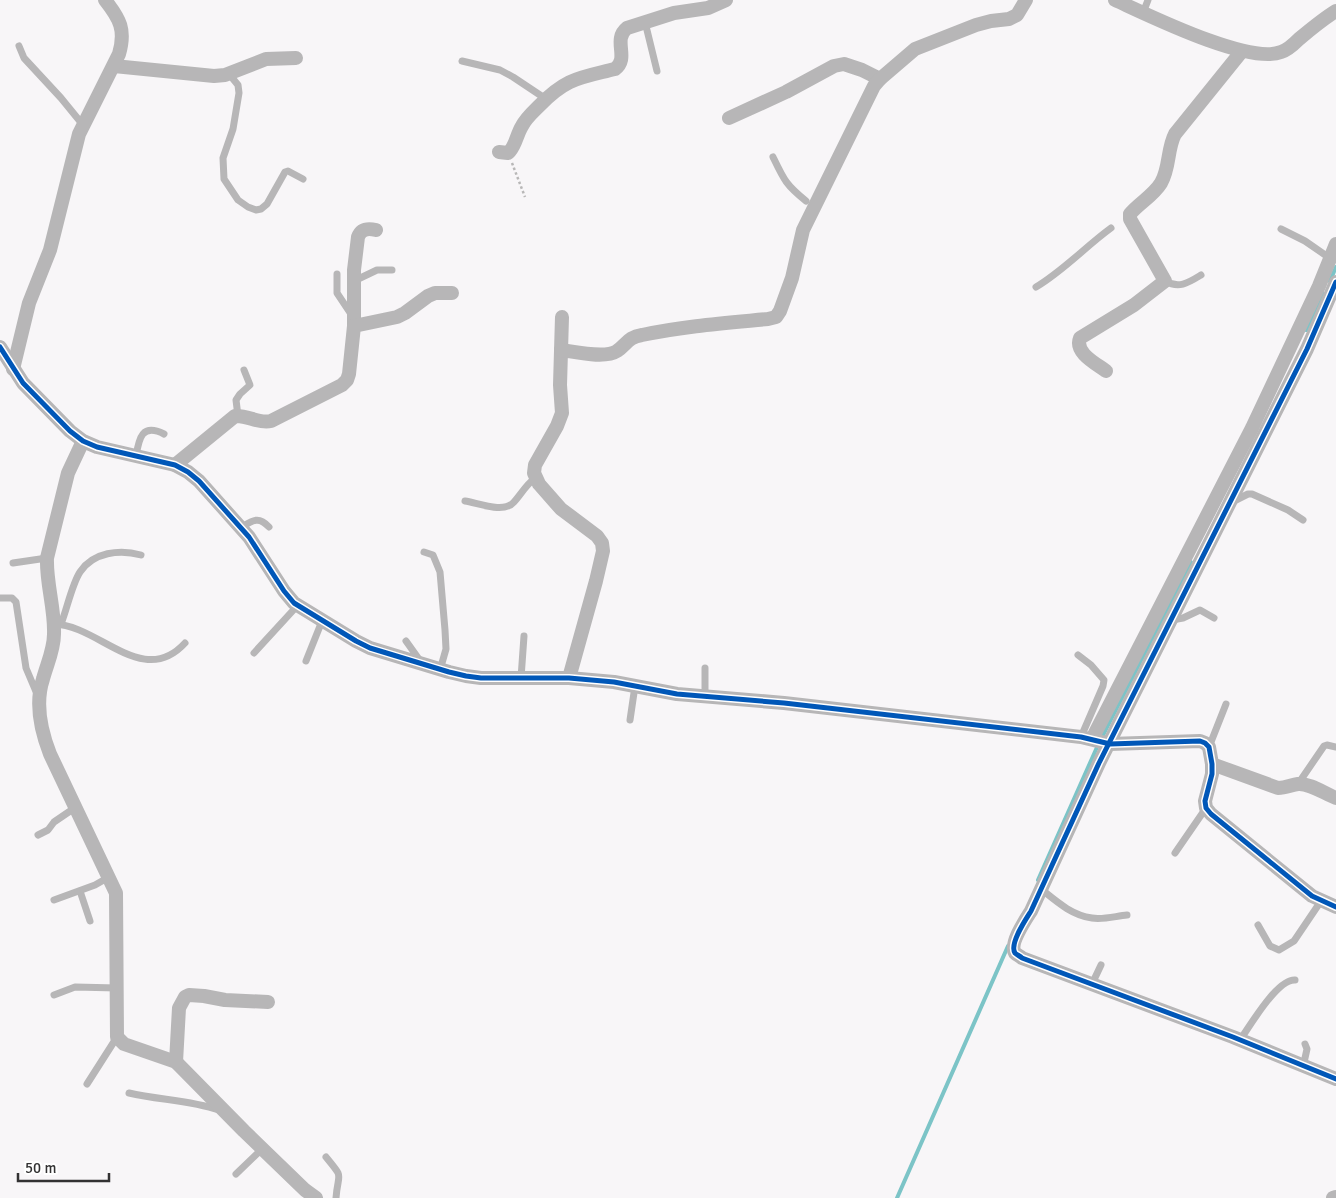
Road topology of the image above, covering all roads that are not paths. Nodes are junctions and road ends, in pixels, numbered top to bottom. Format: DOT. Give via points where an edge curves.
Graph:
graph roads {
  1 [pos="105,0"];
  2 [pos="726,0"];
  3 [pos="1026,0"];
  4 [pos="1116,0"];
  5 [pos="1146,6"];
  6 [pos="1336,11"];
  7 [pos="645,22"];
  8 [pos="19,46"];
  9 [pos="1242,51"];
  10 [pos="296,58"];
  11 [pos="462,61"];
  12 [pos="114,66"];
  13 [pos="657,71"];
  14 [pos="229,73"];
  15 [pos="880,78"];
  16 [pos="546,99"];
  17 [pos="729,118"];
  18 [pos="83,125"];
  19 [pos="504,152"];
  20 [pos="773,158"];
  21 [pos="303,179"];
  22 [pos="810,204"];
  23 [pos="1111,228"];
  24 [pos="1281,228"];
  25 [pos="376,230"];
  26 [pos="1336,244"];
  27 [pos="1331,259"];
  28 [pos="392,270"];
  29 [pos="337,274"];
  30 [pos="1201,275"];
  31 [pos="354,281"];
  32 [pos="1165,281"];
  33 [pos="1336,282"];
  34 [pos="1036,287"];
  35 [pos="452,292"];
  36 [pos="562,317"];
  37 [pos="354,322"];
  38 [pos="0,347"];
  39 [pos="561,350"];
  40 [pos="13,369"];
  41 [pos="244,370"];
  42 [pos="1106,371"];
  43 [pos="238,416"];
  44 [pos="164,434"];
  45 [pos="83,441"];
  46 [pos="136,456"];
  47 [pos="175,466"];
  48 [pos="535,478"];
  49 [pos="465,501"];
  50 [pos="1229,504"];
  51 [pos="1303,520"];
  52 [pos="242,527"];
  53 [pos="269,527"];
  54 [pos="424,552"];
  55 [pos="141,555"];
  56 [pos="47,558"];
  57 [pos="13,563"];
  58 [pos="0,598"];
  59 [pos="298,605"];
  60 [pos="1214,618"];
  61 [pos="322,621"];
  62 [pos="1169,621"];
  63 [pos="58,624"];
  64 [pos="524,636"];
  65 [pos="406,641"];
  66 [pos="186,643"];
  67 [pos="254,653"];
  68 [pos="1078,655"];
  69 [pos="306,661"];
  70 [pos="422,664"];
  71 [pos="705,668"];
  72 [pos="440,670"];
  73 [pos="521,678"];
  74 [pos="569,678"];
  75 [pos="634,686"];
  76 [pos="706,697"];
  77 [pos="40,701"];
  78 [pos="1226,704"];
  79 [pos="630,720"];
  80 [pos="1096,741"];
  81 [pos="1209,747"];
  82 [pos="1336,747"];
  83 [pos="1212,764"];
  84 [pos="1298,784"];
  85 [pos="1336,798"];
  86 [pos="76,807"];
  87 [pos="1206,808"];
  88 [pos="38,835"];
  89 [pos="1176,853"];
  90 [pos="109,877"];
  91 [pos="1041,889"];
  92 [pos="80,891"];
  93 [pos="54,900"];
  94 [pos="1321,901"];
  95 [pos="1336,908"];
  96 [pos="1127,915"];
  97 [pos="90,921"];
  98 [pos="1258,925"];
  99 [pos="1101,965"];
  100 [pos="1295,980"];
  101 [pos="1092,984"];
  102 [pos="117,988"];
  103 [pos="54,995"];
  104 [pos="268,1002"];
  105 [pos="117,1037"];
  106 [pos="1240,1040"];
  107 [pos="1305,1044"];
  108 [pos="176,1062"];
  109 [pos="1303,1067"];
  110 [pos="1336,1080"];
  111 [pos="88,1084"];
  112 [pos="129,1093"];
  113 [pos="226,1113"];
  114 [pos="262,1149"];
  115 [pos="326,1157"];
  116 [pos="236,1174"];
  117 [pos="316,1198"];
  118 [pos="336,1198"];
  1 -- 12 [label="street" via="122,29 123,42"];
  2 -- 7 [label="street" via="708,8"];
  3 -- 15 [label="street" via="1017,15 976,25 916,49"];
  4 -- 5 [label="street"];
  5 -- 9 [label="street" via="1185,32"];
  6 -- 9 [label="street" via="1280,53 1261,55"];
  7 -- 13 [label="lane"];
  7 -- 16 [label="street" via="622,32 620,65 563,84"];
  8 -- 18 [label="lane" via="24,58"];
  9 -- 32 [label="street" via="1175,134 1161,183 1125,218 1130,219"];
  10 -- 14 [label="street" via="266,59"];
  11 -- 16 [label="lane" via="500,70"];
  12 -- 14 [label="street" via="214,76"];
  12 -- 18 [label="street"];
  14 -- 21 [label="lane" via="238,85 239,93 222,168 230,190 248,207 261,210 285,172"];
  15 -- 17 [label="street" via="844,64 834,66"];
  15 -- 22 [label="street"];
  16 -- 19 [label="street" via="528,118 512,149"];
  18 -- 40 [label="street" via="50,250 29,303"];
  20 -- 22 [label="lane" via="784,181"];
  22 -- 39 [label="street" via="792,278 776,317 636,336 610,355"];
  23 -- 34 [label="lane" via="1058,273"];
  24 -- 27 [label="lane"];
  25 -- 31 [label="street" via="360,232"];
  26 -- 27 [label="street"];
  27 -- 80 [label="street" via="1252,428"];
  28 -- 31 [label="lane" via="377,270"];
  29 -- 37 [label="lane" via="338,297"];
  30 -- 32 [label="lane" via="1178,286"];
  31 -- 37 [label="street"];
  32 -- 42 [label="street" via="1134,305 1080,338 1079,348"];
  33 -- 50 [label="street" via="1307,349"];
  35 -- 37 [label="street" via="428,296 397,317"];
  36 -- 39 [label="street"];
  37 -- 43 [label="street" via="350,374 342,385 271,421 259,422"];
  38 -- 40 [label="street"];
  39 -- 48 [label="street" via="562,413 535,465"];
  40 -- 45 [label="street"];
  41 -- 43 [label="lane" via="250,385 236,400"];
  43 -- 47 [label="street"];
  44 -- 46 [label="lane" via="150,430 142,435"];
  45 -- 46 [label="street"];
  45 -- 56 [label="street" via="68,473"];
  46 -- 47 [label="street"];
  47 -- 52 [label="street" via="199,481"];
  48 -- 49 [label="lane" via="506,507"];
  48 -- 74 [label="street" via="561,509 602,543 598,574"];
  50 -- 51 [label="lane" via="1252,494"];
  50 -- 62 [label="street"];
  52 -- 53 [label="lane" via="257,519"];
  52 -- 59 [label="street" via="284,591"];
  54 -- 72 [label="lane" via="433,555 440,572 446,649"];
  55 -- 63 [label="lane" via="125,552 105,554 86,565 76,580"];
  56 -- 57 [label="lane"];
  56 -- 63 [label="street" via="46,568"];
  58 -- 77 [label="lane" via="12,598 16,602 26,668"];
  59 -- 61 [label="street"];
  59 -- 67 [label="lane"];
  60 -- 62 [label="lane" via="1200,610"];
  61 -- 69 [label="lane"];
  61 -- 70 [label="street" via="356,642"];
  62 -- 80 [label="street"];
  63 -- 66 [label="lane" via="75,628 128,654 148,660 172,655"];
  63 -- 77 [label="street" via="42,680"];
  64 -- 73 [label="lane"];
  65 -- 70 [label="lane"];
  68 -- 80 [label="lane" via="1104,680"];
  70 -- 72 [label="street"];
  71 -- 76 [label="lane"];
  72 -- 73 [label="street" via="481,678"];
  73 -- 74 [label="street"];
  74 -- 75 [label="street"];
  75 -- 76 [label="street"];
  75 -- 79 [label="lane"];
  76 -- 80 [label="street" via="784,703"];
  77 -- 86 [label="street" via="43,737"];
  78 -- 81 [label="lane"];
  80 -- 81 [label="street" via="1200,741"];
  80 -- 91 [label="street" via="1099,763"];
  81 -- 83 [label="street"];
  82 -- 84 [label="lane" via="1324,746"];
  83 -- 84 [label="street" via="1278,788"];
  83 -- 87 [label="street"];
  84 -- 85 [label="street"];
  86 -- 88 [label="lane"];
  86 -- 90 [label="street"];
  87 -- 89 [label="lane"];
  87 -- 94 [label="street"];
  90 -- 92 [label="lane"];
  90 -- 102 [label="street" via="118,901"];
  91 -- 96 [label="lane" via="1064,907 1092,918"];
  91 -- 101 [label="street" via="1014,942 1015,952 1022,958"];
  92 -- 93 [label="lane"];
  92 -- 97 [label="lane"];
  94 -- 95 [label="street"];
  94 -- 98 [label="lane" via="1294,941 1279,950 1270,946"];
  99 -- 101 [label="lane"];
  100 -- 106 [label="lane" via="1285,982 1277,990"];
  101 -- 106 [label="street"];
  102 -- 103 [label="lane" via="75,987"];
  102 -- 105 [label="street"];
  104 -- 108 [label="street" via="185,997 179,1008"];
  105 -- 108 [label="street" via="124,1044"];
  105 -- 111 [label="lane"];
  106 -- 109 [label="street"];
  107 -- 109 [label="lane"];
  108 -- 113 [label="street"];
  109 -- 110 [label="street"];
  112 -- 113 [label="lane" via="190,1103"];
  113 -- 114 [label="street"];
  114 -- 116 [label="lane"];
  114 -- 117 [label="street"];
  115 -- 118 [label="lane" via="339,1172"];
}
